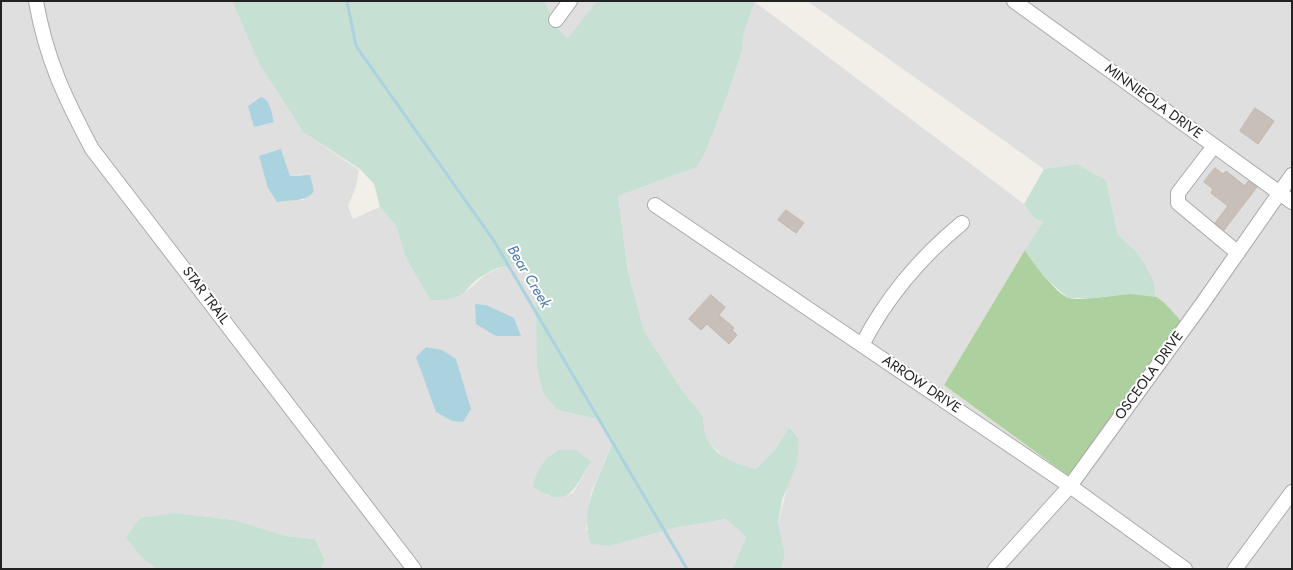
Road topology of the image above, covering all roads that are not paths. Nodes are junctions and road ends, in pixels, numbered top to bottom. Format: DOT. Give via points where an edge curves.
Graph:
graph roads {
  1 [pos="36,1"];
  2 [pos="570,1"];
  3 [pos="1014,1"];
  4 [pos="556,20"];
  5 [pos="1214,146"];
  6 [pos="1292,175"];
  7 [pos="1279,194"];
  8 [pos="1292,202"];
  9 [pos="655,205"];
  10 [pos="962,223"];
  11 [pos="1238,253"];
  12 [pos="862,345"];
  13 [pos="1070,486"];
  14 [pos="1292,492"];
  15 [pos="414,569"];
  16 [pos="995,569"];
  17 [pos="1184,569"];
  18 [pos="1235,569"];
  1 -- 15 [label="street, STAR TRAIL" via="42,36 63,95 92,149"];
  2 -- 4 [label="street"];
  3 -- 5 [label="street, MINNIEOLA DRIVE"];
  5 -- 7 [label="street, MINNIEOLA DRIVE"];
  5 -- 11 [label="street" via="1178,193 1178,203"];
  6 -- 7 [label="street, OSCEOLA DRIVE"];
  7 -- 8 [label="street, MINNIEOLA DRIVE"];
  7 -- 11 [label="street, OSCEOLA DRIVE"];
  9 -- 12 [label="street, ARROW DRIVE"];
  10 -- 12 [label="street" via="933,247 906,280"];
  11 -- 13 [label="street, OSCEOLA DRIVE"];
  12 -- 13 [label="street, ARROW DRIVE"];
  13 -- 16 [label="street, OSCEOLA DRIVE"];
  13 -- 17 [label="street, ARROW DRIVE"];
  14 -- 18 [label="street"];
}
